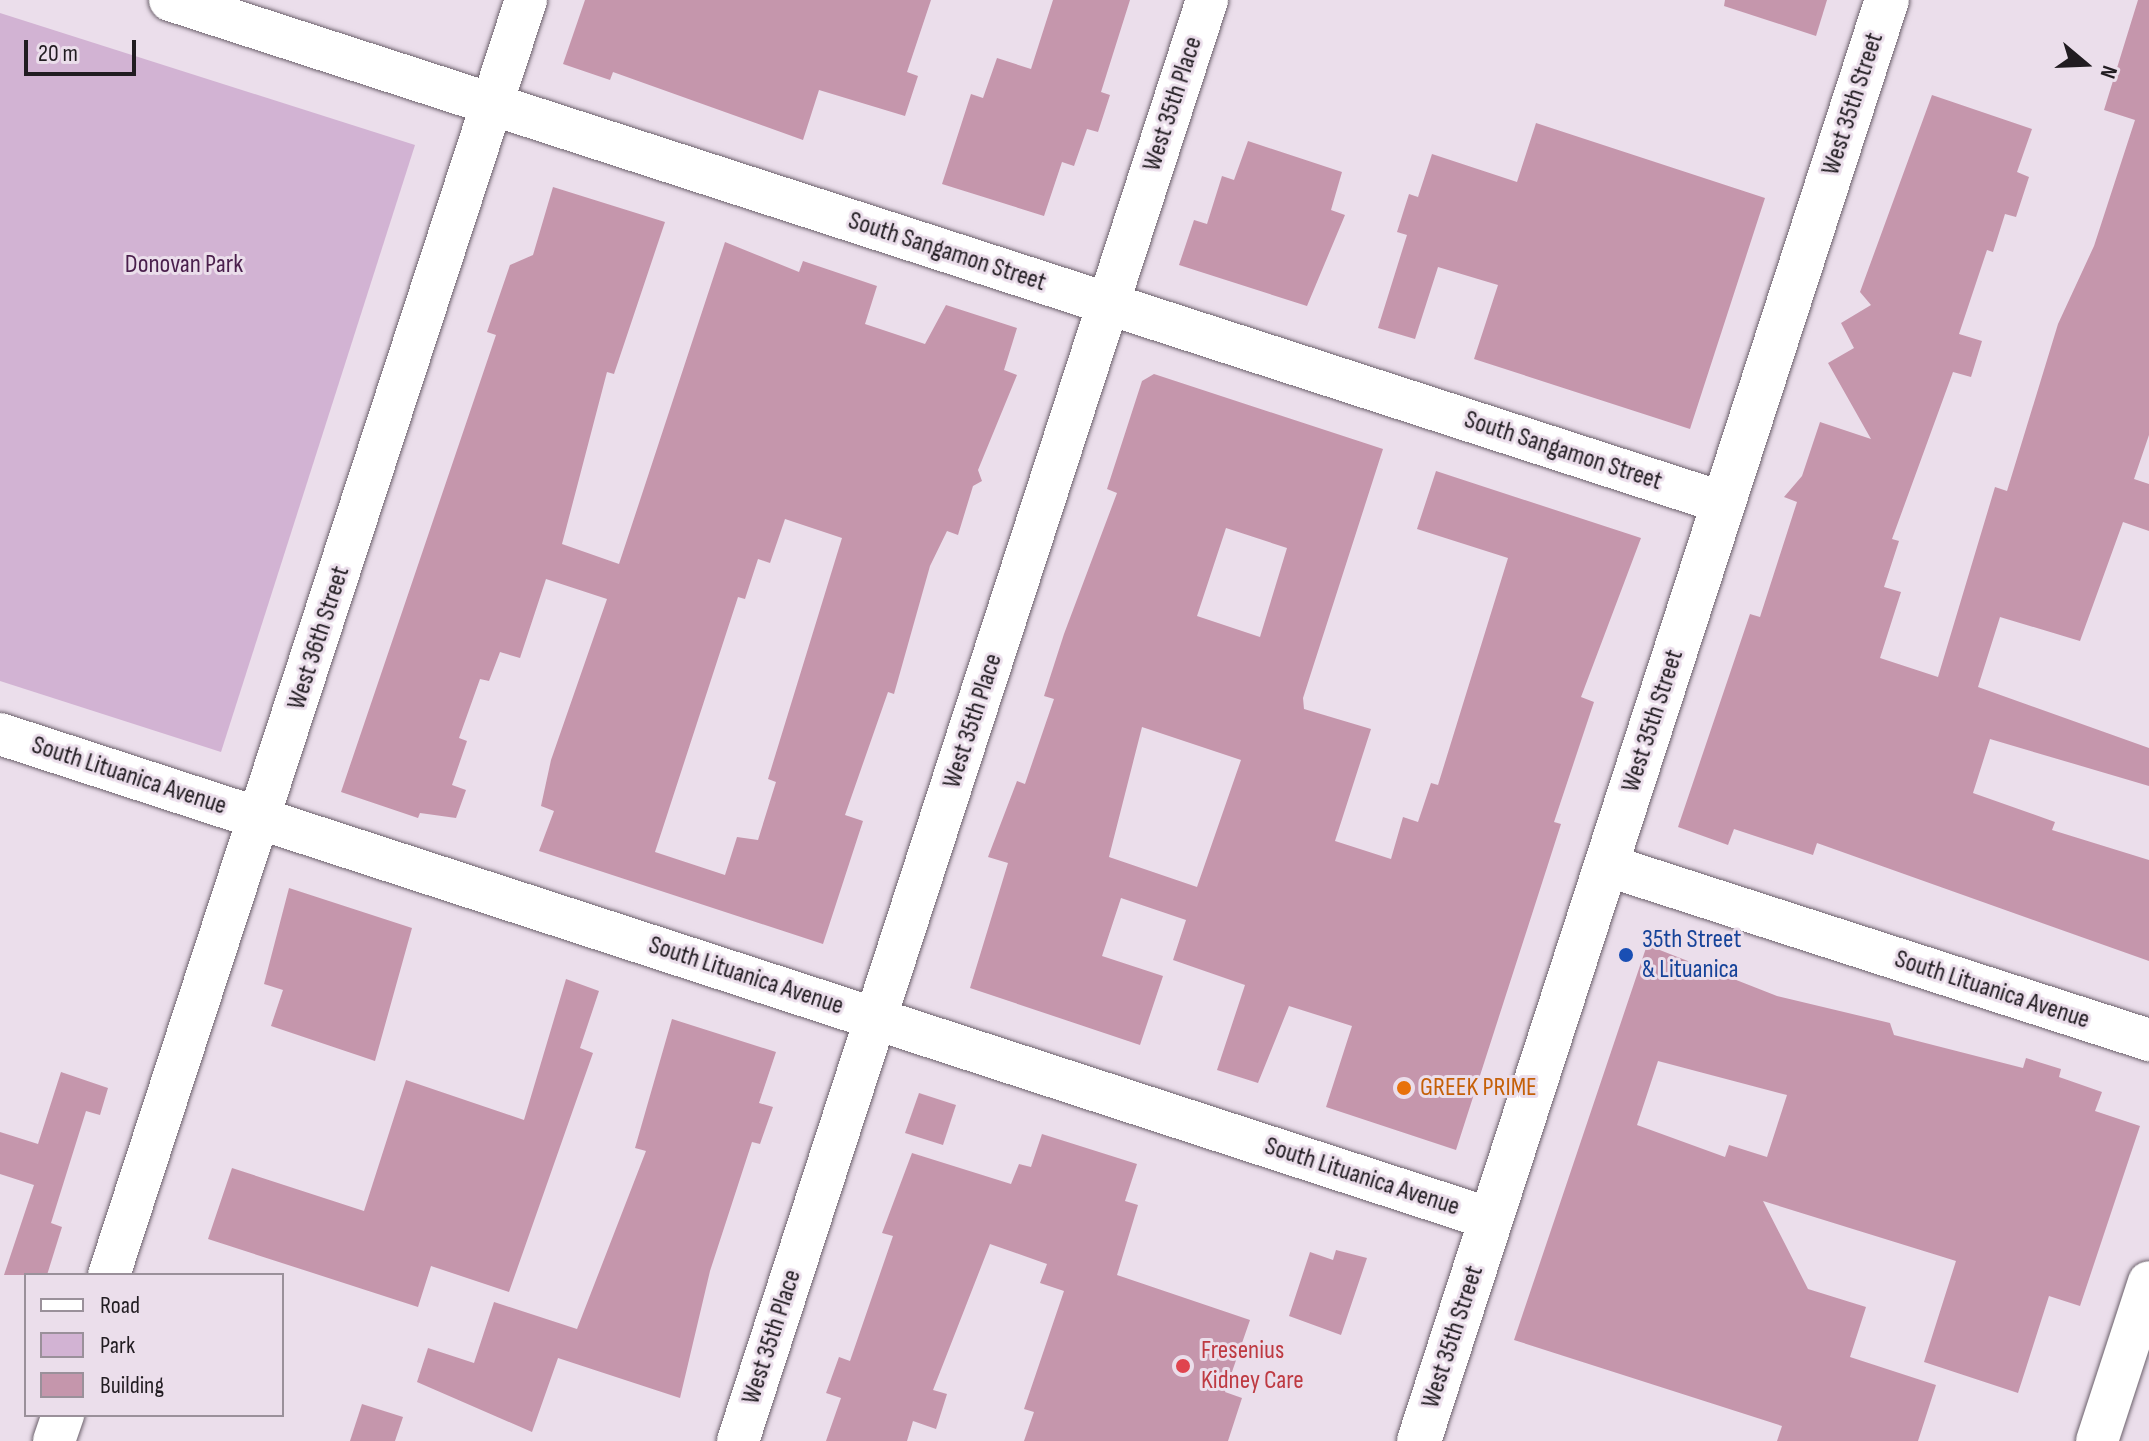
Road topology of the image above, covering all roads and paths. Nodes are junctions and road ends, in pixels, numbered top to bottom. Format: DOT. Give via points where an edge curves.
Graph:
graph roads {
  1 [pos="170,0"];
  2 [pos="526,0"];
  3 [pos="1207,0"];
  4 [pos="1887,0"];
  5 [pos="492,105"];
  6 [pos="1109,304"];
  7 [pos="1724,503"];
  8 [pos="0,734"];
  9 [pos="260,819"];
  10 [pos="1606,865"];
  11 [pos="875,1018"];
  12 [pos="2149,1040"];
  13 [pos="1491,1219"];
  14 [pos="110,1273"];
  15 [pos="2149,1282"];
  16 [pos="62,1417"];
  17 [pos="54,1441"];
  18 [pos="738,1441"];
  19 [pos="1419,1441"];
  20 [pos="2097,1441"];
  1 -- 5 [label="street, South Sangamon Street"];
  2 -- 5 [label="street, West 36th Street"];
  3 -- 6 [label="street, West 35th Place"];
  4 -- 7 [label="main road, West 35th Street"];
  5 -- 6 [label="street, South Sangamon Street"];
  5 -- 9 [label="street, West 36th Street"];
  6 -- 7 [label="street, South Sangamon Street"];
  6 -- 11 [label="street, West 35th Place"];
  7 -- 10 [label="main road, West 35th Street"];
  8 -- 9 [label="street, South Lituanica Avenue"];
  9 -- 11 [label="street, South Lituanica Avenue"];
  9 -- 14 [label="street, West 36th Street"];
  10 -- 12 [label="street, South Lituanica Avenue"];
  10 -- 13 [label="main road, West 35th Street"];
  11 -- 13 [label="street, South Lituanica Avenue"];
  11 -- 18 [label="street, West 35th Place"];
  13 -- 19 [label="main road, West 35th Street"];
  15 -- 20 [label="street"];
  16 -- 17 [label="street"];
}
